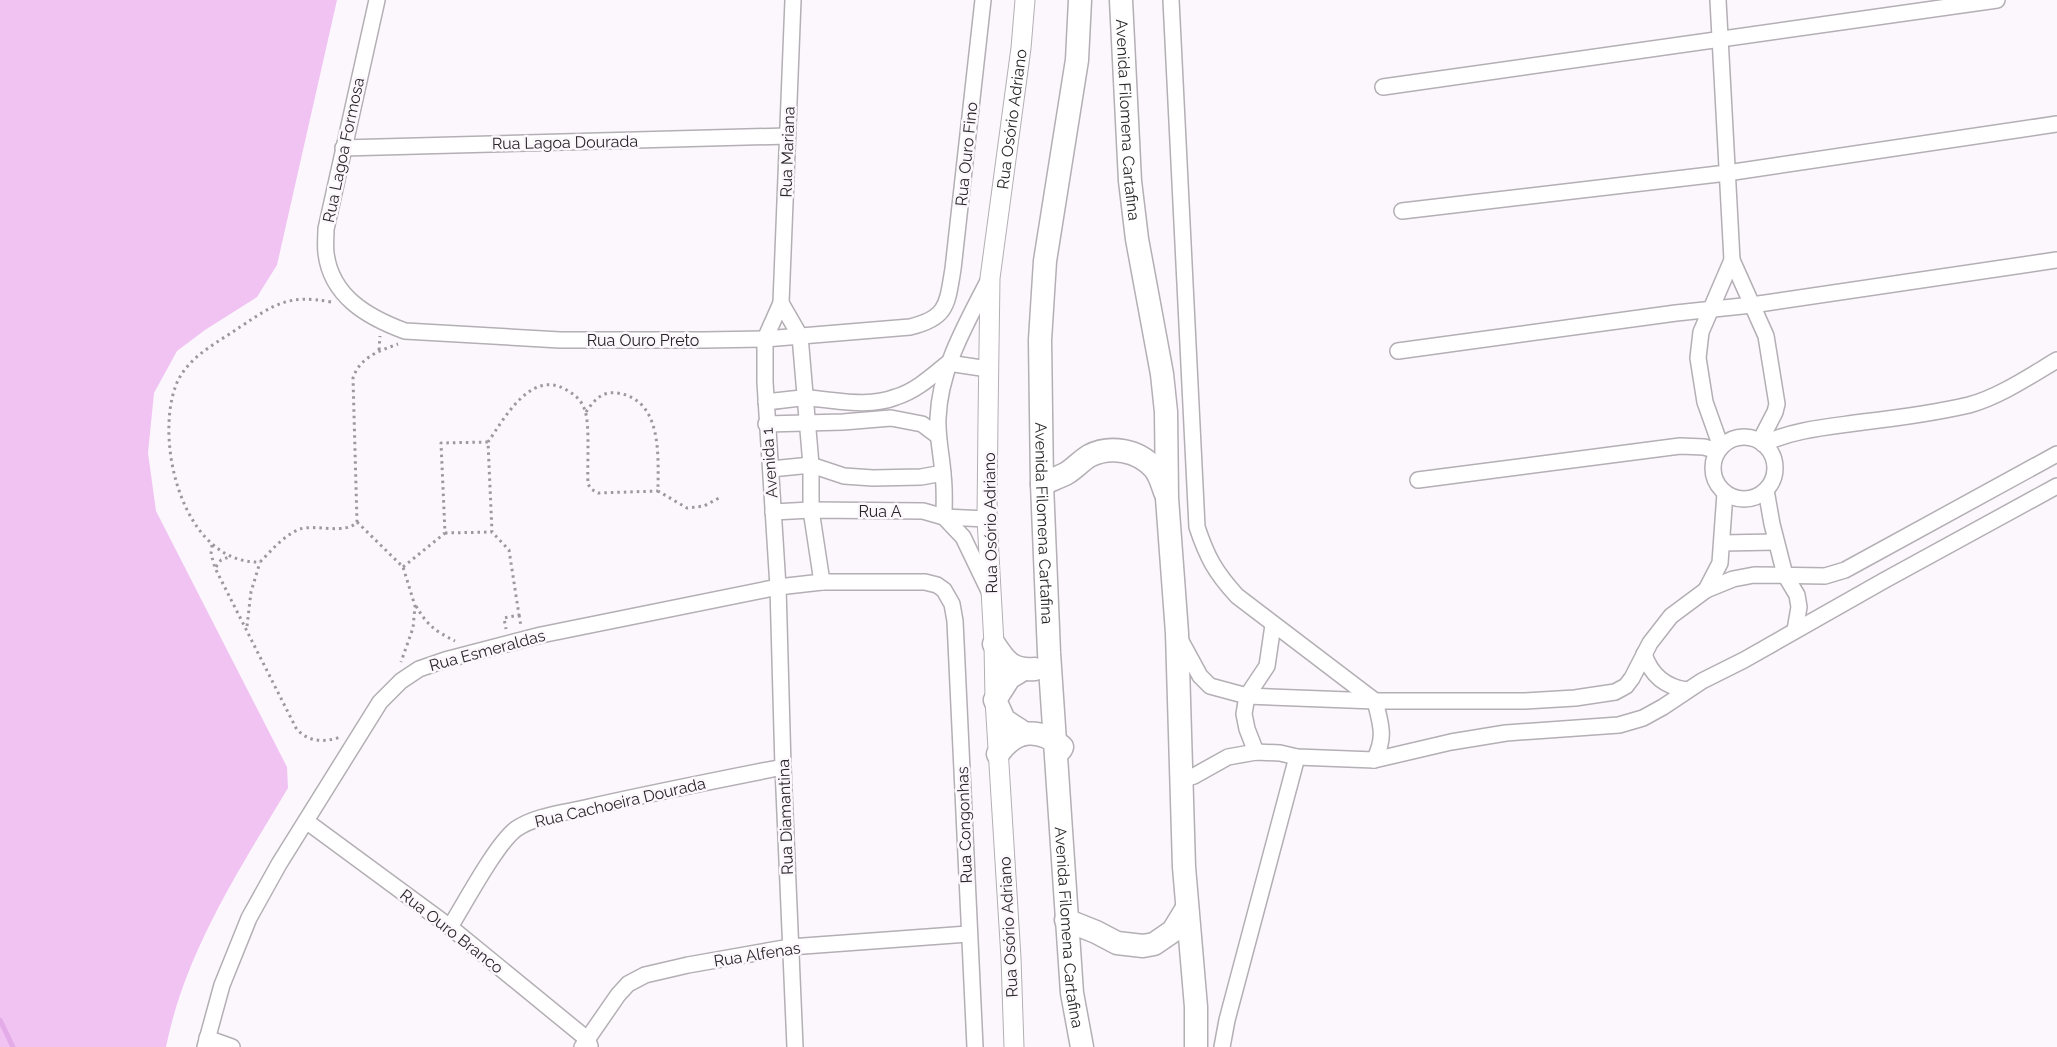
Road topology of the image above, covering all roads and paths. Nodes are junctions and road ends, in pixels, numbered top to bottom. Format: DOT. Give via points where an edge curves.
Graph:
graph roads {
  1 [pos="377,0"];
  2 [pos="793,0"];
  3 [pos="983,0"];
  4 [pos="1026,0"];
  5 [pos="1080,0"];
  6 [pos="1121,0"];
  7 [pos="1171,0"];
  8 [pos="1718,0"];
  9 [pos="1997,0"];
  10 [pos="1720,38"];
  11 [pos="1383,87"];
  12 [pos="2057,124"];
  13 [pos="787,136"];
  14 [pos="343,148"];
  15 [pos="1727,173"];
  16 [pos="1402,211"];
  17 [pos="1732,260"];
  18 [pos="2057,260"];
  19 [pos="990,278"];
  20 [pos="344,296"];
  21 [pos="781,303"];
  22 [pos="1752,305"];
  23 [pos="945,307"];
  24 [pos="361,309"];
  25 [pos="1712,309"];
  26 [pos="433,334"];
  27 [pos="800,336"];
  28 [pos="765,339"];
  29 [pos="1398,351"];
  30 [pos="2057,360"];
  31 [pos="948,363"];
  32 [pos="988,369"];
  33 [pos="806,398"];
  34 [pos="766,402"];
  35 [pos="586,412"];
  36 [pos="808,422"];
  37 [pos="766,424"];
  38 [pos="938,436"];
  39 [pos="488,442"];
  40 [pos="1761,443"];
  41 [pos="1719,449"];
  42 [pos="2057,454"];
  43 [pos="811,465"];
  44 [pos="771,469"];
  45 [pos="944,473"];
  46 [pos="1418,480"];
  47 [pos="1042,484"];
  48 [pos="2057,486"];
  49 [pos="1766,490"];
  50 [pos="658,491"];
  51 [pos="1725,493"];
  52 [pos="719,498"];
  53 [pos="1167,498"];
  54 [pos="811,510"];
  55 [pos="773,512"];
  56 [pos="944,517"];
  57 [pos="987,519"];
  58 [pos="357,522"];
  59 [pos="492,532"];
  60 [pos="445,533"];
  61 [pos="1776,542"];
  62 [pos="1722,543"];
  63 [pos="212,545"];
  64 [pos="229,557"];
  65 [pos="260,562"];
  66 [pos="403,567"];
  67 [pos="215,568"];
  68 [pos="1785,575"];
  69 [pos="822,582"];
  70 [pos="778,587"];
  71 [pos="1706,590"];
  72 [pos="992,596"];
  73 [pos="952,604"];
  74 [pos="415,606"];
  75 [pos="1273,625"];
  76 [pos="246,627"];
  77 [pos="1795,630"];
  78 [pos="498,632"];
  79 [pos="1177,633"];
  80 [pos="463,639"];
  81 [pos="455,641"];
  82 [pos="448,643"];
  83 [pos="994,644"];
  84 [pos="1049,654"];
  85 [pos="1644,654"];
  86 [pos="409,660"];
  87 [pos="1022,670"];
  88 [pos="1687,690"];
  89 [pos="1247,696"];
  90 [pos="995,700"];
  91 [pos="1375,701"];
  92 [pos="346,732"];
  93 [pos="1024,733"];
  94 [pos="1256,752"];
  95 [pos="998,754"];
  96 [pos="1297,757"];
  97 [pos="1056,758"];
  98 [pos="1374,760"];
  99 [pos="783,767"];
  100 [pos="1181,780"];
  101 [pos="306,821"];
  102 [pos="1187,908"];
  103 [pos="1066,920"];
  104 [pos="450,927"];
  105 [pos="968,934"];
  106 [pos="790,947"];
  107 [pos="206,1043"];
  108 [pos="587,1044"];
  109 [pos="232,1047"];
  110 [pos="795,1047"];
  111 [pos="975,1047"];
  112 [pos="1014,1047"];
  113 [pos="1082,1047"];
  114 [pos="1196,1047"];
  115 [pos="1222,1047"];
  1 -- 14 [label="street, Rua Lagoa Formosa"];
  2 -- 13 [label="street, Rua Mariana"];
  3 -- 23 [label="street, Rua Ouro Fino" via="953,269"];
  4 -- 19 [label="street, Rua Osório Adriano"];
  5 -- 47 [label="main road, Avenida Filomena Cartafina" via="1077,60 1045,261 1040,340"];
  6 -- 53 [label="main road, Avenida Filomena Cartafina" via="1130,182 1144,283 1162,374"];
  7 -- 75 [label="street" via="1197,527 1206,554 1219,577 1236,596"];
  8 -- 10 [label="street"];
  9 -- 10 [label="street"];
  10 -- 11 [label="street"];
  10 -- 15 [label="street"];
  12 -- 15 [label="street"];
  13 -- 14 [label="street, Rua Lagoa Dourada"];
  13 -- 21 [label="street, Rua Mariana"];
  14 -- 20 [label="street, Rua Lagoa Formosa" via="326,229 325,252 330,271"];
  15 -- 16 [label="street"];
  15 -- 17 [label="street"];
  17 -- 22 [label="street"];
  17 -- 25 [label="street"];
  18 -- 22 [label="street"];
  19 -- 31 [label="street"];
  19 -- 32 [label="street, Rua Osório Adriano"];
  20 -- 24 [label="street, Rua Ouro Preto"];
  21 -- 27 [label="street"];
  21 -- 28 [label="street, Rua Mariana"];
  22 -- 25 [label="street"];
  22 -- 40 [label="street" via="1766,336 1777,404"];
  23 -- 27 [label="street, Rua Ouro Preto" via="936,318 910,327"];
  24 -- 26 [label="street, Rua Ouro Preto" via="381,322 405,331"];
  24 -- 63 [label="path" via="316,299 279,302 197,356 185,369 176,385 171,412 173,466 180,495 192,520"];
  25 -- 29 [label="street"];
  25 -- 41 [label="street" via="1701,332 1698,358 1705,402"];
  26 -- 28 [label="street, Rua Ouro Preto" via="560,340"];
  26 -- 58 [label="path" via="379,350 356,369 352,387"];
  27 -- 28 [label="street, Rua Ouro Preto"];
  27 -- 33 [label="street"];
  28 -- 34 [label="street, Avenida 1"];
  30 -- 40 [label="street" via="1969,405 1805,430"];
  31 -- 32 [label="street"];
  31 -- 33 [label="street" via="920,385 896,398 843,403"];
  31 -- 38 [label="street" via="938,416"];
  32 -- 57 [label="street, Rua Osório Adriano"];
  33 -- 34 [label="street"];
  33 -- 36 [label="street"];
  34 -- 37 [label="street, Avenida 1"];
  35 -- 39 [label="path" via="573,393 560,386 533,388 522,397"];
  35 -- 50 [label="path" via="590,489 598,493"];
  35 -- 50 [label="path" via="601,395 612,392 636,399 646,409 657,436"];
  36 -- 37 [label="street"];
  36 -- 38 [label="street" via="891,418 922,424"];
  36 -- 43 [label="street"];
  37 -- 44 [label="street, Avenida 1"];
  38 -- 45 [label="street"];
  39 -- 59 [label="path"];
  39 -- 60 [label="path" via="441,443"];
  40 -- 41 [label="street" via="1740,438 1730,440"];
  40 -- 49 [label="street" via="1770,452 1774,466 1772,481"];
  41 -- 46 [label="street" via="1670,447"];
  41 -- 51 [label="street" via="1713,462 1713,474"];
  42 -- 68 [label="street" via="1845,570 1825,576"];
  43 -- 44 [label="street"];
  43 -- 45 [label="street, Rua A" via="844,476 873,478"];
  43 -- 54 [label="street"];
  44 -- 55 [label="street, Avenida 1"];
  45 -- 56 [label="street"];
  47 -- 53 [label="main road" via="1067,473 1090,456 1122,450 1136,454 1154,467"];
  47 -- 84 [label="main road, Avenida Filomena Cartafina"];
  48 -- 77 [label="street"];
  49 -- 51 [label="street" via="1746,499"];
  49 -- 61 [label="street"];
  50 -- 52 [label="path" via="686,508 704,506"];
  51 -- 62 [label="street"];
  53 -- 79 [label="main road, Avenida Filomena Cartafina"];
  54 -- 55 [label="street, Rua A"];
  54 -- 56 [label="street, Rua A" via="923,511"];
  54 -- 69 [label="street"];
  55 -- 70 [label="street, Avenida 1"];
  56 -- 57 [label="street, Rua A"];
  56 -- 72 [label="street" via="963,537"];
  57 -- 72 [label="street, Rua Osório Adriano"];
  58 -- 65 [label="path" via="346,528 300,529"];
  58 -- 66 [label="path"];
  59 -- 60 [label="path"];
  59 -- 78 [label="path" via="508,550 519,615 504,618 506,630"];
  60 -- 66 [label="path"];
  61 -- 62 [label="street"];
  61 -- 68 [label="street"];
  62 -- 71 [label="street" via="1720,563"];
  63 -- 64 [label="path"];
  63 -- 67 [label="path"];
  64 -- 65 [label="path"];
  64 -- 67 [label="path" via="221,560"];
  65 -- 76 [label="path"];
  66 -- 74 [label="path"];
  67 -- 76 [label="path"];
  68 -- 71 [label="street" via="1754,575"];
  68 -- 77 [label="street" via="1792,584 1799,607"];
  69 -- 70 [label="street, Rua Esmeraldas"];
  69 -- 73 [label="street, Rua Esmeraldas" via="925,582 944,590"];
  70 -- 99 [label="street, Rua Diamantina"];
  70 -- 101 [label="street, Rua Esmeraldas" via="541,635 419,669 380,702"];
  71 -- 85 [label="street" via="1671,616"];
  72 -- 83 [label="street, Rua Osório Adriano"];
  73 -- 105 [label="street, Rua Congonhas" via="957,639"];
  74 -- 81 [label="path" via="424,621"];
  74 -- 86 [label="path" via="413,628 400,665"];
  75 -- 89 [label="street" via="1267,666"];
  75 -- 91 [label="street"];
  76 -- 92 [label="path" via="301,734 326,740 338,738"];
  77 -- 88 [label="street"];
  79 -- 89 [label="street" via="1200,676 1210,686"];
  79 -- 100 [label="main road, Avenida Filomena Cartafina"];
  80 -- 81 [label="path"];
  81 -- 82 [label="path"];
  83 -- 87 [label="main road" via="1005,660"];
  83 -- 90 [label="street, Rua Osório Adriano"];
  84 -- 87 [label="main road" via="1053,660 1043,666"];
  84 -- 97 [label="main road, Avenida Filomena Cartafina"];
  85 -- 88 [label="street" via="1659,680"];
  85 -- 91 [label="street" via="1626,686 1615,692 1525,701"];
  87 -- 90 [label="main road" via="1009,678"];
  88 -- 98 [label="street" via="1643,718 1619,725 1506,733"];
  89 -- 91 [label="street"];
  89 -- 94 [label="street" via="1244,714"];
  90 -- 93 [label="main road" via="1004,720"];
  90 -- 95 [label="street, Rua Osório Adriano"];
  91 -- 98 [label="street" via="1382,734"];
  93 -- 95 [label="main road" via="1005,744"];
  93 -- 97 [label="main road" via="1041,734 1057,742 1062,747"];
  94 -- 96 [label="street"];
  94 -- 100 [label="street" via="1228,757"];
  95 -- 112 [label="street, Rua Osório Adriano"];
  96 -- 98 [label="street"];
  96 -- 115 [label="street"];
  97 -- 103 [label="main road, Avenida Filomena Cartafina"];
  99 -- 104 [label="street, Rua Cachoeira Dourada" via="644,794 546,818 516,829 490,862"];
  99 -- 106 [label="street, Rua Diamantina"];
  100 -- 102 [label="main road, Avenida Filomena Cartafina"];
  101 -- 104 [label="street, Rua Ouro Branco"];
  101 -- 107 [label="street, Rua Esmeraldas" via="249,918 222,985"];
  102 -- 103 [label="main road" via="1172,931 1154,944 1143,946 1117,943"];
  102 -- 114 [label="main road, Avenida Filomena Cartafina" via="1196,1007"];
  103 -- 113 [label="main road, Avenida Filomena Cartafina" via="1072,993"];
  104 -- 108 [label="street, Rua Ouro Branco"];
  105 -- 106 [label="street, Rua Alfenas"];
  105 -- 111 [label="street, Rua Congonhas"];
  106 -- 108 [label="street, Rua Alfenas" via="644,975 628,984 618,995"];
  106 -- 110 [label="street, Rua Diamantina"];
  107 -- 109 [label="street"];
}
